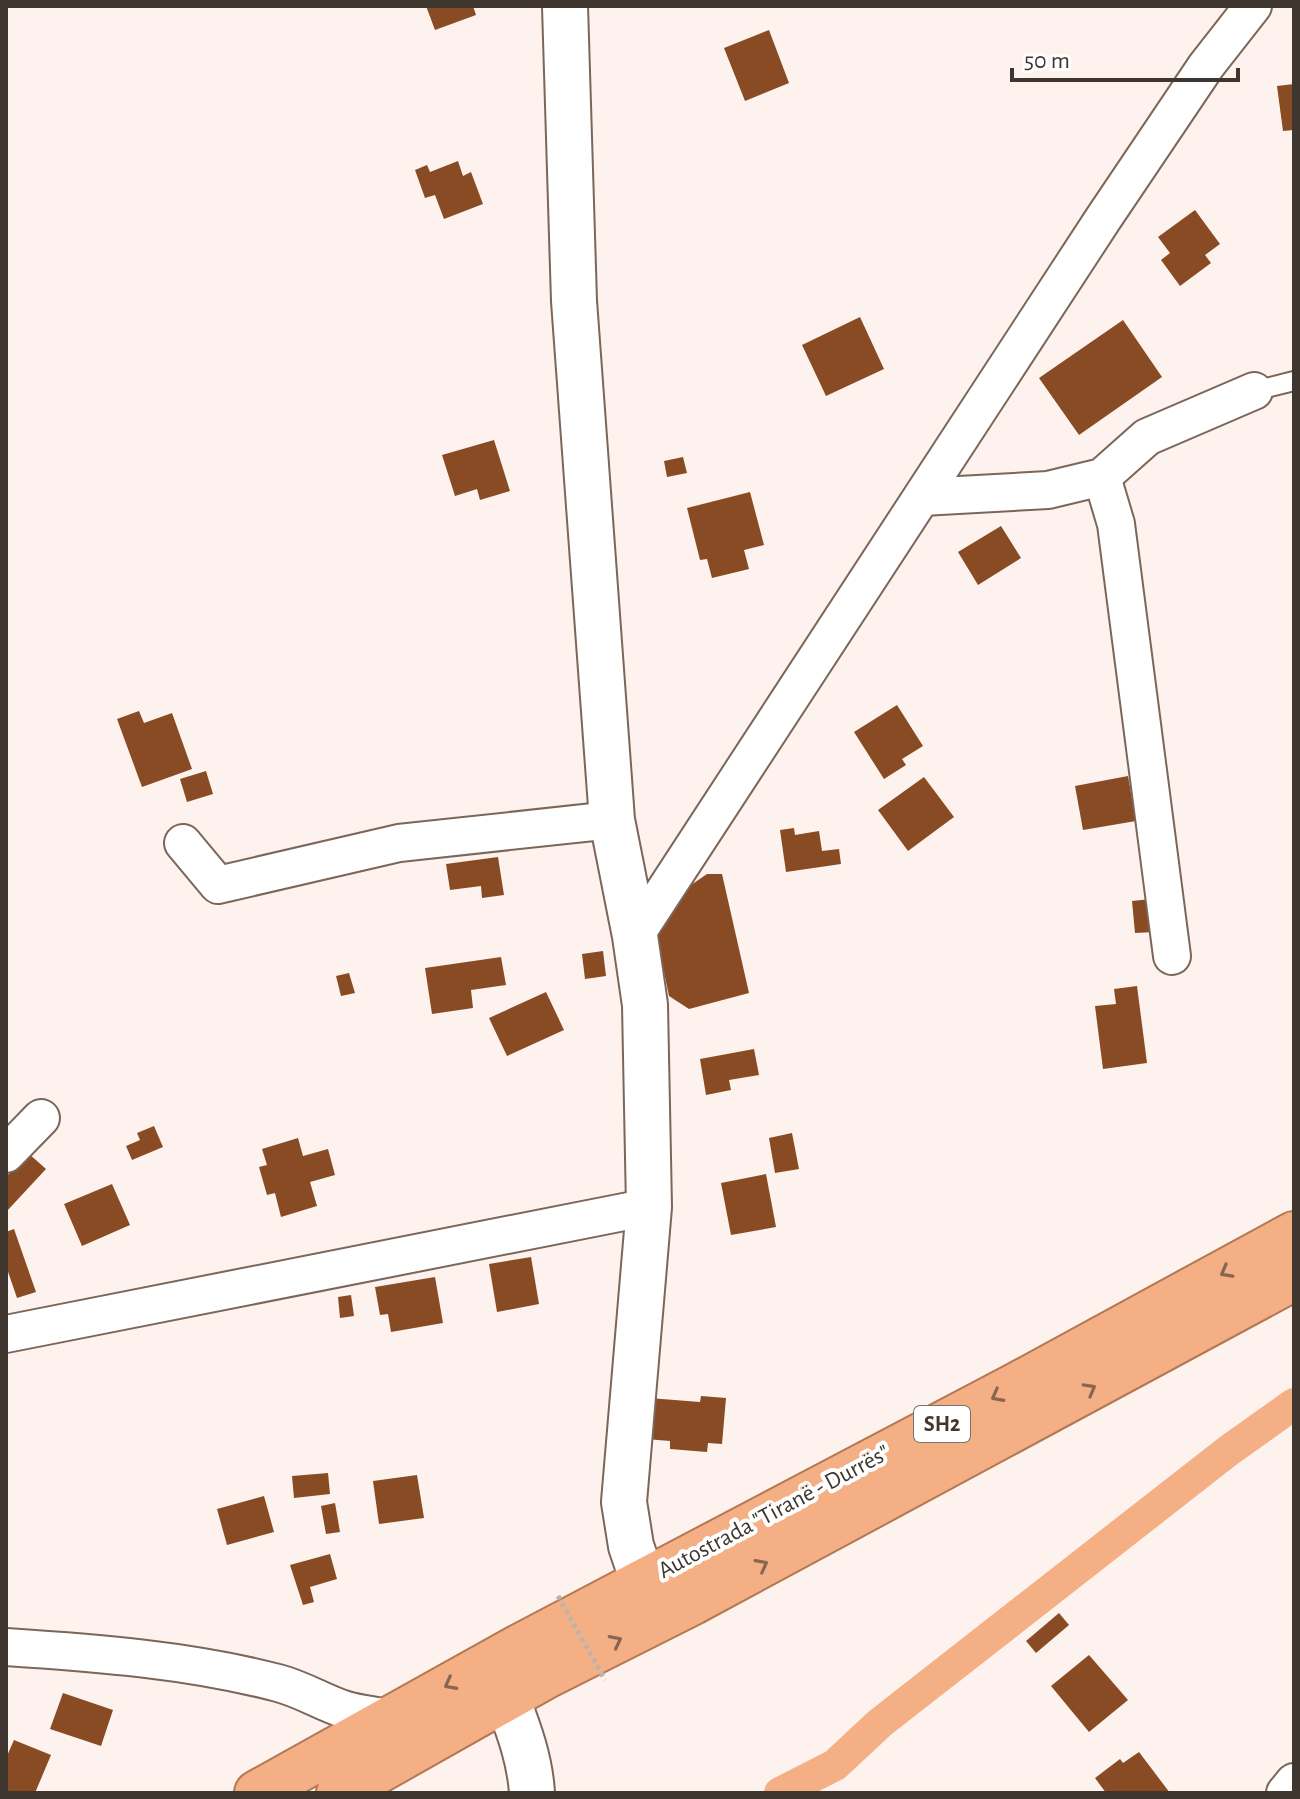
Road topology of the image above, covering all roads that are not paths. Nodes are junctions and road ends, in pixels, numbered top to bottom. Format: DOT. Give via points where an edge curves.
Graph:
graph roads {
  1 [pos="565,6"];
  2 [pos="1253,6"];
  3 [pos="1294,381"];
  4 [pos="1254,391"];
  5 [pos="1102,477"];
  6 [pos="922,497"];
  7 [pos="612,820"];
  8 [pos="183,843"];
  9 [pos="635,936"];
  10 [pos="1172,956"];
  11 [pos="41,1118"];
  12 [pos="6,1154"];
  13 [pos="649,1207"];
  14 [pos="1294,1234"];
  15 [pos="1294,1278"];
  16 [pos="6,1334"];
  17 [pos="643,1581"];
  18 [pos="13,1655"];
  19 [pos="507,1699"];
  20 [pos="388,1718"];
  21 [pos="1294,1782"];
  22 [pos="257,1793"];
  23 [pos="339,1793"];
  24 [pos="532,1793"];
  25 [pos="1285,1793"];
  1 -- 7 [label="street" via="574,301"];
  2 -- 6 [label="street" via="1206,66"];
  3 -- 4 [label="lane"];
  4 -- 5 [label="street" via="1147,437"];
  5 -- 6 [label="street" via="1048,490"];
  5 -- 10 [label="street" via="1116,524"];
  6 -- 9 [label="street"];
  7 -- 8 [label="street" via="399,843 218,885"];
  7 -- 9 [label="street"];
  9 -- 13 [label="street" via="645,1005"];
  11 -- 12 [label="street"];
  13 -- 16 [label="street"];
  13 -- 17 [label="street" via="624,1502"];
  14 -- 17 [label="highway, Autostrada \"Tiranë - Durrës\" / SH2, one-way"];
  19 -- 15 [label="highway, Autostrada \"Tiranë - Durrës\" / SH2, one-way"];
  17 -- 20 [label="highway, Autostrada \"Tiranë - Durrës\" / SH2, one-way"];
  18 -- 20 [label="street" via="89,1653 218,1669 281,1684 345,1710"];
  19 -- 23 [label="highway, Autostrada \"Tiranë - Durrës\" / SH2"];
  19 -- 24 [label="street" via="523,1741"];
  20 -- 22 [label="highway, Autostrada \"Tiranë - Durrës\" / SH2"];
  21 -- 25 [label="street"];
}
